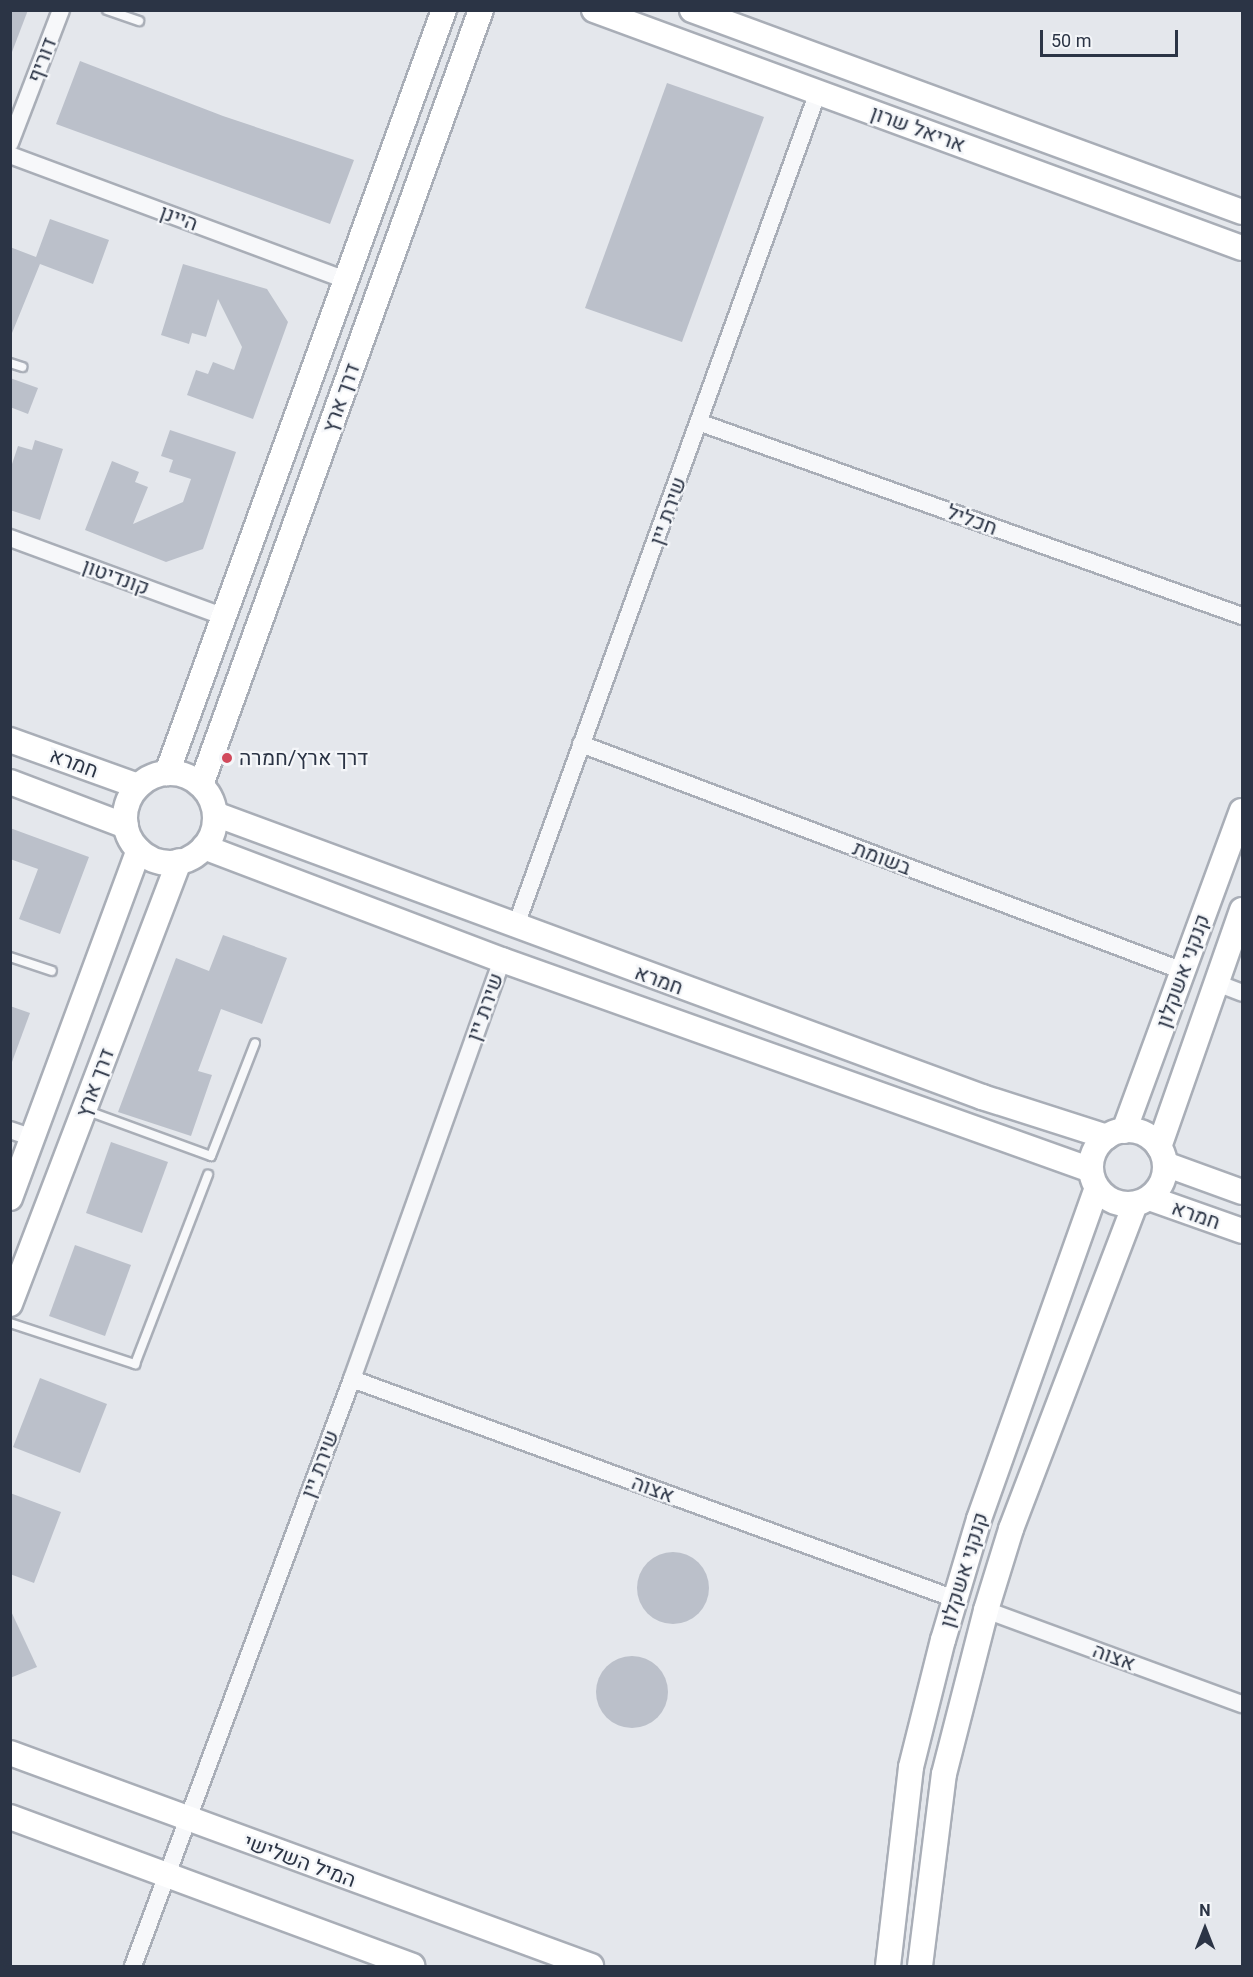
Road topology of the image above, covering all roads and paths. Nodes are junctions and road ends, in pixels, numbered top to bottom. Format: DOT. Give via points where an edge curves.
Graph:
graph roads {
  1 [pos="61,10"];
  2 [pos="107,10"];
  3 [pos="444,10"];
  4 [pos="481,10"];
  5 [pos="594,10"];
  6 [pos="692,10"];
  7 [pos="140,21"];
  8 [pos="818,92"];
  9 [pos="10,142"];
  10 [pos="10,155"];
  11 [pos="1242,212"];
  12 [pos="1242,248"];
  13 [pos="346,280"];
  14 [pos="10,363"];
  15 [pos="22,367"];
  16 [pos="701,423"];
  17 [pos="10,538"];
  18 [pos="222,616"];
  19 [pos="1242,616"];
  20 [pos="10,740"];
  21 [pos="580,744"];
  22 [pos="167,773"];
  23 [pos="10,782"];
  24 [pos="201,785"];
  25 [pos="138,786"];
  26 [pos="1242,811"];
  27 [pos="215,814"];
  28 [pos="126,826"];
  29 [pos="204,847"];
  30 [pos="140,850"];
  31 [pos="179,861"];
  32 [pos="1242,910"];
  33 [pos="514,928"];
  34 [pos="10,957"];
  35 [pos="502,960"];
  36 [pos="52,971"];
  37 [pos="1183,971"];
  38 [pos="1214,982"];
  39 [pos="1242,993"];
  40 [pos="255,1043"];
  41 [pos="84,1110"];
  42 [pos="10,1130"];
  43 [pos="1115,1134"];
  44 [pos="33,1138"];
  45 [pos="1162,1155"];
  46 [pos="208,1175"];
  47 [pos="1094,1179"];
  48 [pos="1242,1192"];
  49 [pos="10,1198"];
  50 [pos="1142,1201"];
  51 [pos="1242,1231"];
  52 [pos="10,1304"];
  53 [pos="10,1323"];
  54 [pos="352,1379"];
  55 [pos="955,1599"];
  56 [pos="986,1610"];
  57 [pos="1242,1704"];
  58 [pos="10,1753"];
  59 [pos="10,1817"];
  60 [pos="187,1819"];
  61 [pos="166,1875"];
  62 [pos="133,1966"];
  63 [pos="412,1966"];
  64 [pos="591,1966"];
  65 [pos="888,1966"];
  66 [pos="920,1966"];
  1 -- 9 [label="street, דוריף"];
  2 -- 7 [label="lane"];
  3 -- 13 [label="street, דרך ארץ"];
  4 -- 24 [label="street, דרך ארץ"];
  5 -- 8 [label="street, אריאל שרון"];
  6 -- 11 [label="street, אריאל שרון"];
  8 -- 12 [label="street, אריאל שרון"];
  8 -- 16 [label="street, שירת יין"];
  10 -- 13 [label="street, היינן"];
  13 -- 18 [label="street, דרך ארץ"];
  14 -- 15 [label="lane"];
  16 -- 19 [label="street, חכליל"];
  16 -- 21 [label="street, שירת יין"];
  17 -- 18 [label="street, קונדיטון"];
  18 -- 22 [label="street, דרך ארץ"];
  20 -- 25 [label="street, חמרא"];
  21 -- 33 [label="street, שירת יין"];
  21 -- 37 [label="street, בשומת"];
  22 -- 24 [label="street" via="179,774"];
  22 -- 25 [label="street"];
  23 -- 28 [label="street, חמרא"];
  24 -- 27 [label="street"];
  25 -- 28 [label="street" via="130,798"];
  26 -- 37 [label="street, קנקני אשקלון"];
  27 -- 29 [label="street"];
  27 -- 33 [label="street, חמרא"];
  28 -- 30 [label="street"];
  29 -- 31 [label="street"];
  29 -- 35 [label="street, חמרא"];
  30 -- 31 [label="street" via="165,862"];
  30 -- 44 [label="street, דרך ארץ"];
  31 -- 41 [label="street, דרך ארץ"];
  32 -- 38 [label="street, קנקני אשקלון"];
  33 -- 43 [label="street, חמרא" via="982,1097"];
  34 -- 36 [label="lane"];
  35 -- 47 [label="street, חמרא"];
  35 -- 54 [label="street, שירת יין"];
  37 -- 43 [label="street, קנקני אשקלון"];
  38 -- 39 [label="street"];
  38 -- 45 [label="street, קנקני אשקלון"];
  40 -- 41 [label="lane" via="211,1156"];
  41 -- 52 [label="street, דרך ארץ"];
  42 -- 44 [label="street"];
  43 -- 45 [label="street" via="1143,1134"];
  43 -- 47 [label="street" via="1095,1151"];
  44 -- 49 [label="street, דרך ארץ"];
  45 -- 48 [label="street, חמרא"];
  45 -- 50 [label="street" via="1162,1183"];
  46 -- 53 [label="lane" via="135,1364"];
  47 -- 50 [label="street" via="1114,1202"];
  47 -- 55 [label="street, קנקני אשקלון"];
  50 -- 51 [label="street, חמרא"];
  50 -- 56 [label="street, קנקני אשקלון" via="1011,1529"];
  54 -- 55 [label="street, אצוה"];
  54 -- 60 [label="street, שירת יין"];
  55 -- 65 [label="street, קנקני אשקלון" via="911,1767"];
  56 -- 57 [label="street, אצוה"];
  56 -- 66 [label="street, קנקני אשקלון" via="944,1774"];
  58 -- 60 [label="street, המיל השלישי"];
  59 -- 61 [label="street"];
  60 -- 61 [label="street, שירת יין"];
  60 -- 64 [label="street, המיל השלישי"];
  61 -- 62 [label="street, שירת יין"];
  61 -- 63 [label="street"];
}
